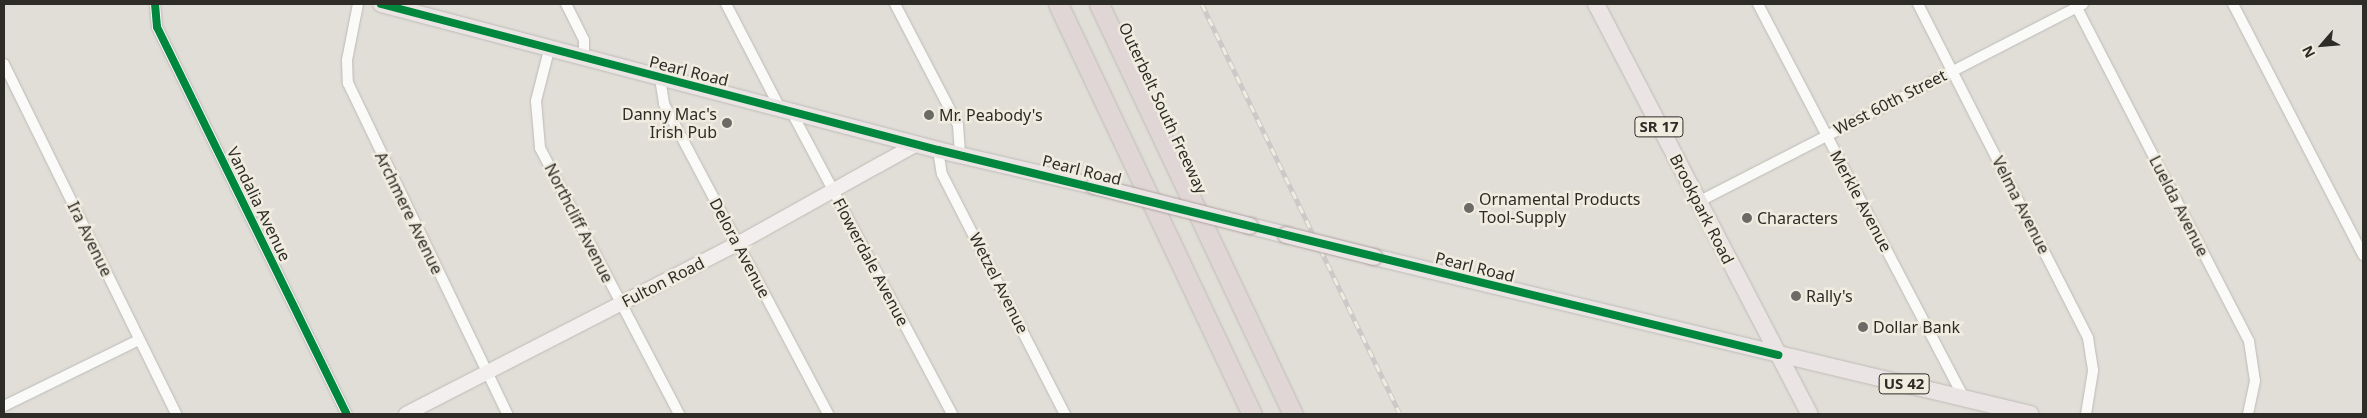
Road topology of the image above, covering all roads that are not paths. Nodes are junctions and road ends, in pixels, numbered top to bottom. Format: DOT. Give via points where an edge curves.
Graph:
graph roads {
  1 [pos="155,4"];
  2 [pos="358,4"];
  3 [pos="381,4"];
  4 [pos="566,4"];
  5 [pos="726,4"];
  6 [pos="894,4"];
  7 [pos="1058,4"];
  8 [pos="1099,4"];
  9 [pos="1596,4"];
  10 [pos="1758,4"];
  11 [pos="1918,4"];
  12 [pos="2233,4"];
  13 [pos="2078,5"];
  14 [pos="549,50"];
  15 [pos="584,59"];
  16 [pos="4,64"];
  17 [pos="1952,71"];
  18 [pos="660,78"];
  19 [pos="786,109"];
  20 [pos="1826,134"];
  21 [pos="917,144"];
  22 [pos="938,150"];
  23 [pos="960,155"];
  24 [pos="834,192"];
  25 [pos="1698,202"];
  26 [pos="737,244"];
  27 [pos="2363,255"];
  28 [pos="621,304"];
  29 [pos="139,340"];
  30 [pos="1778,356"];
  31 [pos="486,372"];
  32 [pos="1964,398"];
  33 [pos="4,407"];
  34 [pos="7,414"];
  35 [pos="176,414"];
  36 [pos="347,414"];
  37 [pos="406,414"];
  38 [pos="508,414"];
  39 [pos="679,414"];
  40 [pos="828,414"];
  41 [pos="952,414"];
  42 [pos="1065,414"];
  43 [pos="1252,414"];
  44 [pos="1293,414"];
  45 [pos="1809,414"];
  46 [pos="2030,414"];
  47 [pos="2086,414"];
  48 [pos="2248,414"];
  1 -- 36 [label="street, Vandalia Avenue" via="157,27"];
  2 -- 31 [label="street, Archmere Avenue" via="347,60 348,83"];
  3 -- 14 [label="main road, Pearl Road / US 42"];
  4 -- 15 [label="street" via="584,40"];
  5 -- 19 [label="street, Flowerdale Avenue"];
  6 -- 23 [label="street" via="958,125"];
  7 -- 43 [label="highway"];
  8 -- 44 [label="highway, Outerbelt South Freeway"];
  9 -- 25 [label="main road, Brookpark Road / SR 17"];
  10 -- 20 [label="street, Merkle Avenue"];
  11 -- 17 [label="street, Velma Avenue"];
  12 -- 27 [label="street"];
  13 -- 17 [label="street, West 60th Street"];
  13 -- 48 [label="street, Luelda Avenue" via="2249,341 2255,381"];
  14 -- 15 [label="main road, Pearl Road / US 42"];
  14 -- 28 [label="street, Northcliff Avenue" via="536,101 538,139"];
  15 -- 18 [label="main road, Pearl Road / US 42"];
  16 -- 29 [label="street, Ira Avenue"];
  17 -- 20 [label="street, West 60th Street"];
  17 -- 47 [label="street, Velma Avenue" via="2088,338 2093,371"];
  18 -- 19 [label="main road, Pearl Road / US 42"];
  18 -- 26 [label="street, Delora Avenue" via="664,104"];
  19 -- 21 [label="main road, Pearl Road / US 42"];
  19 -- 24 [label="street, Flowerdale Avenue"];
  20 -- 25 [label="street, West 60th Street"];
  20 -- 32 [label="street, Merkle Avenue"];
  21 -- 22 [label="main road, Pearl Road / US 42"];
  21 -- 24 [label="main road, Fulton Road"];
  22 -- 23 [label="main road, Pearl Road / US 42"];
  22 -- 42 [label="street, Wetzel Avenue" via="942,174"];
  23 -- 30 [label="main road, Pearl Road / US 42, bridge"];
  24 -- 26 [label="main road, Fulton Road"];
  24 -- 41 [label="street, Flowerdale Avenue"];
  25 -- 30 [label="main road, Brookpark Road / SR 17"];
  26 -- 28 [label="main road, Fulton Road"];
  26 -- 40 [label="street, Delora Avenue"];
  28 -- 31 [label="main road, Fulton Road"];
  28 -- 39 [label="street, Northcliff Avenue"];
  29 -- 33 [label="street"];
  29 -- 35 [label="street, Ira Avenue"];
  30 -- 32 [label="main road, Pearl Road / US 42"];
  30 -- 45 [label="main road, Brookpark Road / SR 17"];
  31 -- 37 [label="main road, Fulton Road"];
  31 -- 38 [label="street, Archmere Avenue"];
  32 -- 46 [label="main road, Pearl Road / US 42"];
  33 -- 34 [label="street"];
}
